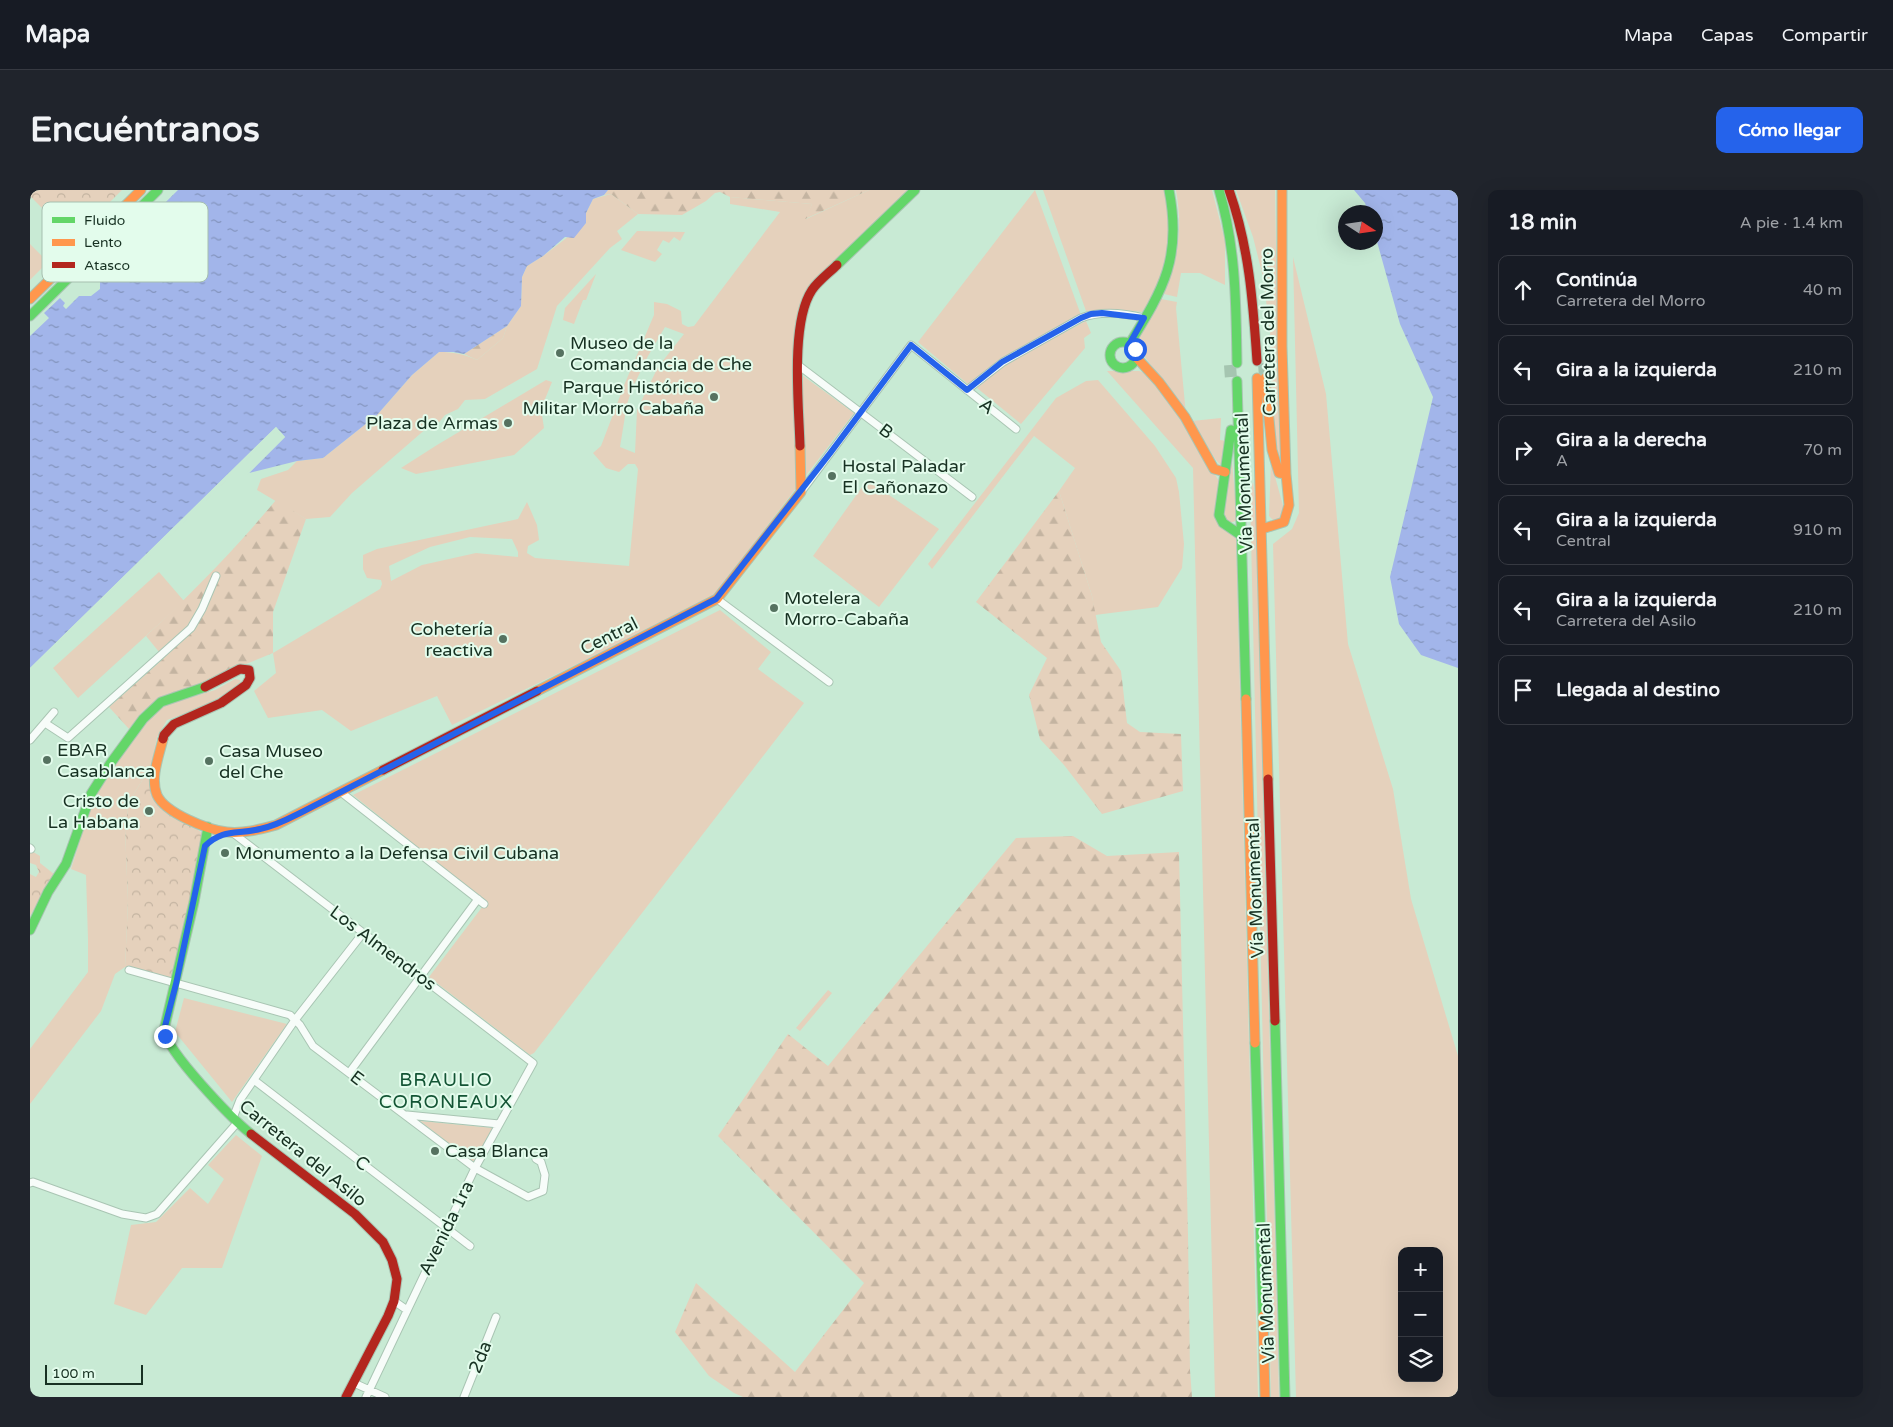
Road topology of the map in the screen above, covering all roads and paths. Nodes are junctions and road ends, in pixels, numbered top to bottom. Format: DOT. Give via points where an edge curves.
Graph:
graph roads {
  1 [pos="141,190"];
  2 [pos="158,190"];
  3 [pos="915,190"];
  4 [pos="1169,190"];
  5 [pos="1219,190"];
  6 [pos="1229,190"];
  7 [pos="1282,190"];
  8 [pos="129,202"];
  9 [pos="146,202"];
  10 [pos="48,282"];
  11 [pos="65,282"];
  12 [pos="30,299"];
  13 [pos="30,316"];
  14 [pos="1144,318"];
  15 [pos="1130,343"];
  16 [pos="911,345"];
  17 [pos="1136,357"];
  18 [pos="1260,362"];
  19 [pos="1234,364"];
  20 [pos="798,365"];
  21 [pos="967,390"];
  22 [pos="861,412"];
  23 [pos="1232,428"];
  24 [pos="1016,429"];
  25 [pos="1240,470"];
  26 [pos="1225,472"];
  27 [pos="1286,474"];
  28 [pos="801,492"];
  29 [pos="1260,493"];
  30 [pos="969,495"];
  31 [pos="1241,513"];
  32 [pos="1262,530"];
  33 [pos="1242,536"];
  34 [pos="216,576"];
  35 [pos="716,599"];
  36 [pos="829,682"];
  37 [pos="54,712"];
  38 [pos="45,723"];
  39 [pos="30,740"];
  40 [pos="342,793"];
  41 [pos="195,823"];
  42 [pos="208,827"];
  43 [pos="230,833"];
  44 [pos="205,842"];
  45 [pos="31,927"];
  46 [pos="363,933"];
  47 [pos="129,970"];
  48 [pos="420,977"];
  49 [pos="176,984"];
  50 [pos="295,1020"];
  51 [pos="533,1063"];
  52 [pos="349,1073"];
  53 [pos="254,1080"];
  54 [pos="405,1115"];
  55 [pos="235,1121"];
  56 [pos="499,1124"];
  57 [pos="536,1160"];
  58 [pos="474,1168"];
  59 [pos="30,1184"];
  60 [pos="446,1227"];
  61 [pos="470,1246"];
  62 [pos="394,1302"];
  63 [pos="407,1310"];
  64 [pos="496,1317"];
  65 [pos="354,1383"];
  66 [pos="367,1394"];
  67 [pos="346,1397"];
  68 [pos="385,1397"];
  69 [pos="464,1397"];
  70 [pos="1265,1397"];
  71 [pos="1285,1397"];
  1 -- 8 [label="main road"];
  2 -- 9 [label="main road"];
  3 -- 20 [label="main road" via="812,290 802,311"];
  4 -- 14 [label="main road" via="1173,209 1172,251 1158,296"];
  5 -- 19 [label="main road" via="1230,227 1235,277"];
  6 -- 18 [label="main road" via="1244,235 1251,272"];
  7 -- 27 [label="main road, Carretera del Morro"];
  10 -- 12 [label="main road"];
  11 -- 13 [label="main road"];
  14 -- 15 [label="main road"];
  14 -- 21 [label="street" via="1102,313 1081,318 1002,362"];
  15 -- 17 [label="main road"];
  15 -- 17 [label="main road" via="1121,341 1113,345 1110,360 1125,368"];
  16 -- 21 [label="street, A"];
  16 -- 22 [label="street, Central"];
  17 -- 26 [label="main road" via="1185,417 1214,469"];
  20 -- 22 [label="street, B"];
  20 -- 28 [label="main road"];
  21 -- 24 [label="street, A"];
  22 -- 28 [label="street, Central"];
  22 -- 30 [label="street, B"];
  23 -- 25 [label="main road"];
  23 -- 25 [label="main road, Vía Monumental" via="1234,380"];
  23 -- 26 [label="main road"];
  25 -- 31 [label="main road, Vía Monumental"];
  26 -- 33 [label="main road" via="1220,522"];
  27 -- 29 [label="main road, Vía Monumental" via="1279,473 1272,450 1261,378"];
  27 -- 32 [label="main road, Carretera del Morro" via="1288,515 1284,522"];
  28 -- 35 [label="main road, Central"];
  29 -- 31 [label="main road" via="1257,481 1250,479 1246,482"];
  29 -- 32 [label="main road, Vía Monumental"];
  31 -- 33 [label="main road, Vía Monumental"];
  32 -- 71 [label="main road, Vía Monumental"];
  33 -- 70 [label="main road, Vía Monumental"];
  34 -- 38 [label="street" via="191,628 68,738"];
  35 -- 36 [label="street"];
  35 -- 40 [label="main road, Central"];
  37 -- 38 [label="street"];
  38 -- 39 [label="street"];
  40 -- 43 [label="main road, Central" via="276,825"];
  40 -- 48 [label="street" via="481,901"];
  41 -- 42 [label="main road"];
  41 -- 44 [label="main road" via="203,831"];
  41 -- 45 [label="main road" via="165,806 157,795 155,772 164,735 174,724 221,703 246,685 250,678 248,670 240,669 211,685 160,702 143,718 91,794 66,864"];
  42 -- 43 [label="main road"];
  42 -- 44 [label="main road, Carretera del Asilo"];
  43 -- 44 [label="main road"];
  43 -- 46 [label="street, Los Almendros"];
  44 -- 49 [label="main road, Carretera del Asilo"];
  46 -- 48 [label="street, Los Almendros"];
  46 -- 50 [label="street"];
  47 -- 49 [label="street"];
  48 -- 51 [label="street, Los Almendros"];
  48 -- 52 [label="street"];
  49 -- 50 [label="street" via="290,1015"];
  49 -- 55 [label="main road, Carretera del Asilo" via="165,1036 176,1055"];
  50 -- 52 [label="street, E" via="313,1046"];
  50 -- 53 [label="street"];
  51 -- 56 [label="street, Avenida 1ra"];
  52 -- 54 [label="street, E"];
  53 -- 55 [label="street" via="240,1100"];
  53 -- 60 [label="street, C"];
  54 -- 56 [label="street"];
  54 -- 58 [label="street, E"];
  55 -- 59 [label="street" via="157,1214 146,1218 122,1214 33,1182"];
  55 -- 62 [label="main road, Carretera del Asilo" via="355,1214 383,1242 397,1279"];
  56 -- 58 [label="street, Avenida 1ra"];
  57 -- 58 [label="street, E" via="545,1175 543,1191 528,1197"];
  58 -- 60 [label="street, Avenida 1ra"];
  60 -- 61 [label="street, C"];
  60 -- 63 [label="street, Avenida 1ra"];
  62 -- 63 [label="street"];
  62 -- 65 [label="main road, Carretera del Asilo"];
  63 -- 66 [label="street, Avenida 1ra"];
  64 -- 69 [label="street, 2da"];
  65 -- 66 [label="street"];
  65 -- 67 [label="main road, Carretera del Asilo"];
  66 -- 68 [label="street"];
}
